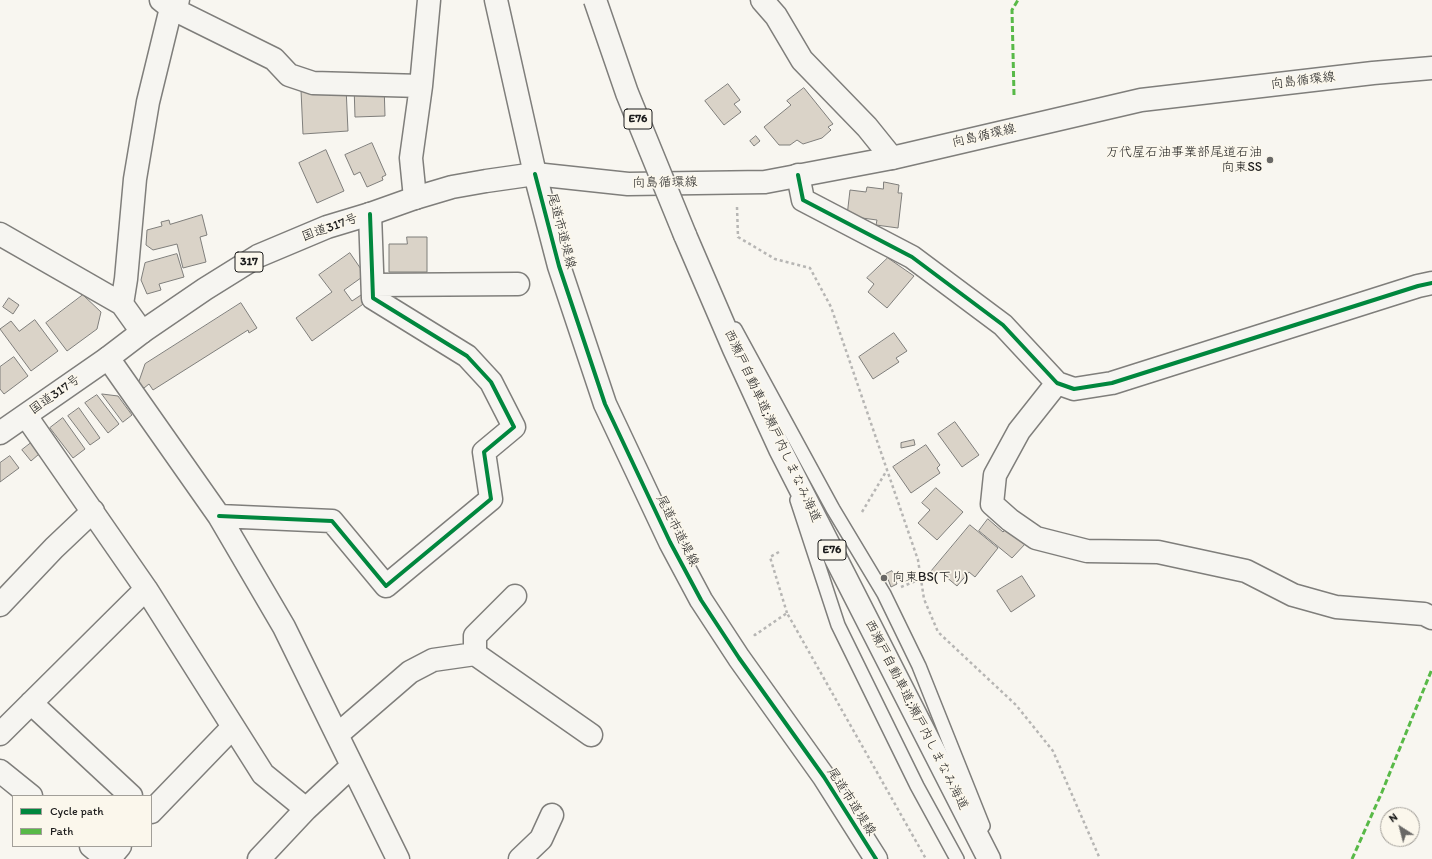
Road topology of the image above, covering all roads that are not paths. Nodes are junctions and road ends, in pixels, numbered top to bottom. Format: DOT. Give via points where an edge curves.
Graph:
graph roads {
  1 [pos="429,0"];
  2 [pos="496,0"];
  3 [pos="595,0"];
  4 [pos="762,0"];
  5 [pos="170,3"];
  6 [pos="1432,68"];
  7 [pos="420,86"];
  8 [pos="892,158"];
  9 [pos="535,174"];
  10 [pos="798,175"];
  11 [pos="415,198"];
  12 [pos="370,214"];
  13 [pos="0,234"];
  14 [pos="685,236"];
  15 [pos="1432,283"];
  16 [pos="518,284"];
  17 [pos="373,285"];
  18 [pos="122,304"];
  19 [pos="142,332"];
  20 [pos="108,358"];
  21 [pos="1057,382"];
  22 [pos="26,416"];
  23 [pos="0,433"];
  24 [pos="780,449"];
  25 [pos="93,511"];
  26 [pos="219,516"];
  27 [pos="146,589"];
  28 [pos="515,596"];
  29 [pos="0,605"];
  30 [pos="1432,618"];
  31 [pos="475,654"];
  32 [pos="32,702"];
  33 [pos="233,727"];
  34 [pos="0,734"];
  35 [pos="337,735"];
  36 [pos="591,735"];
  37 [pos="352,766"];
  38 [pos="0,771"];
  39 [pos="30,795"];
  40 [pos="130,795"];
  41 [pos="306,809"];
  42 [pos="152,811"];
  43 [pos="552,815"];
  44 [pos="92,847"];
  45 [pos="119,847"];
  46 [pos="108,859"];
  47 [pos="259,859"];
  48 [pos="398,859"];
  49 [pos="520,859"];
  50 [pos="876,859"];
  51 [pos="957,859"];
  52 [pos="989,859"];
  53 [pos="996,859"];
  1 -- 7 [label="main road"];
  2 -- 9 [label="main road"];
  3 -- 14 [label="main road, 西瀬戸自動車道;瀬戸内しまなみ海道 / E76, bridge" via="627,93"];
  4 -- 8 [label="main road" via="776,16 802,60 867,127"];
  5 -- 7 [label="main road" via="274,59 289,75 313,83"];
  5 -- 18 [label="main road" via="148,102 135,179"];
  6 -- 8 [label="main road, 向島循環線" via="1142,100"];
  7 -- 11 [label="main road" via="411,158"];
  8 -- 10 [label="main road, 向島循環線"];
  9 -- 10 [label="main road, 向島循環線" via="628,184 765,182"];
  9 -- 11 [label="main road, 国道317号 / 317" via="466,185"];
  9 -- 50 [label="main road, 尾道市道堤線" via="559,266 605,404 670,542 701,600 738,658 824,777"];
  10 -- 21 [label="main road" via="804,200 912,257 1003,325"];
  11 -- 12 [label="main road, 国道317号 / 317"];
  12 -- 17 [label="main road"];
  12 -- 19 [label="main road, 国道317号 / 317" via="327,226 258,256"];
  13 -- 18 [label="main road"];
  14 -- 24 [label="main road, 西瀬戸自動車道;瀬戸内しまなみ海道 / E76"];
  14 -- 53 [label="lane" via="833,509 884,594 919,666"];
  15 -- 21 [label="main road" via="1112,383 1074,389"];
  16 -- 17 [label="main road"];
  17 -- 26 [label="main road" via="374,298 467,356 491,382 514,427 484,452 490,499 386,586 332,521"];
  18 -- 19 [label="main road"];
  19 -- 20 [label="main road, 国道317号 / 317"];
  20 -- 22 [label="main road, 国道317号 / 317"];
  20 -- 26 [label="main road"];
  21 -- 30 [label="main road" via="1018,431 995,475 992,504 1036,538 1087,551 1158,552 1246,571 1293,595 1336,607 1424,614"];
  22 -- 23 [label="main road, 国道317号 / 317"];
  22 -- 25 [label="main road"];
  24 -- 51 [label="lane" via="838,626 917,786"];
  24 -- 52 [label="main road, 西瀬戸自動車道;瀬戸内しまなみ海道 / E76"];
  25 -- 27 [label="main road"];
  25 -- 29 [label="main road"];
  26 -- 35 [label="main road" via="284,627"];
  27 -- 32 [label="main road"];
  27 -- 33 [label="main road"];
  28 -- 31 [label="main road" via="475,636"];
  31 -- 35 [label="main road" via="433,660 410,672"];
  31 -- 36 [label="main road"];
  32 -- 34 [label="main road"];
  32 -- 40 [label="main road"];
  33 -- 41 [label="main road" via="263,774"];
  33 -- 42 [label="main road"];
  35 -- 37 [label="main road"];
  37 -- 41 [label="main road"];
  37 -- 48 [label="main road"];
  38 -- 39 [label="main road"];
  41 -- 47 [label="main road"];
  43 -- 49 [label="main road" via="541,839"];
  44 -- 46 [label="main road"];
  45 -- 46 [label="main road"];
}
